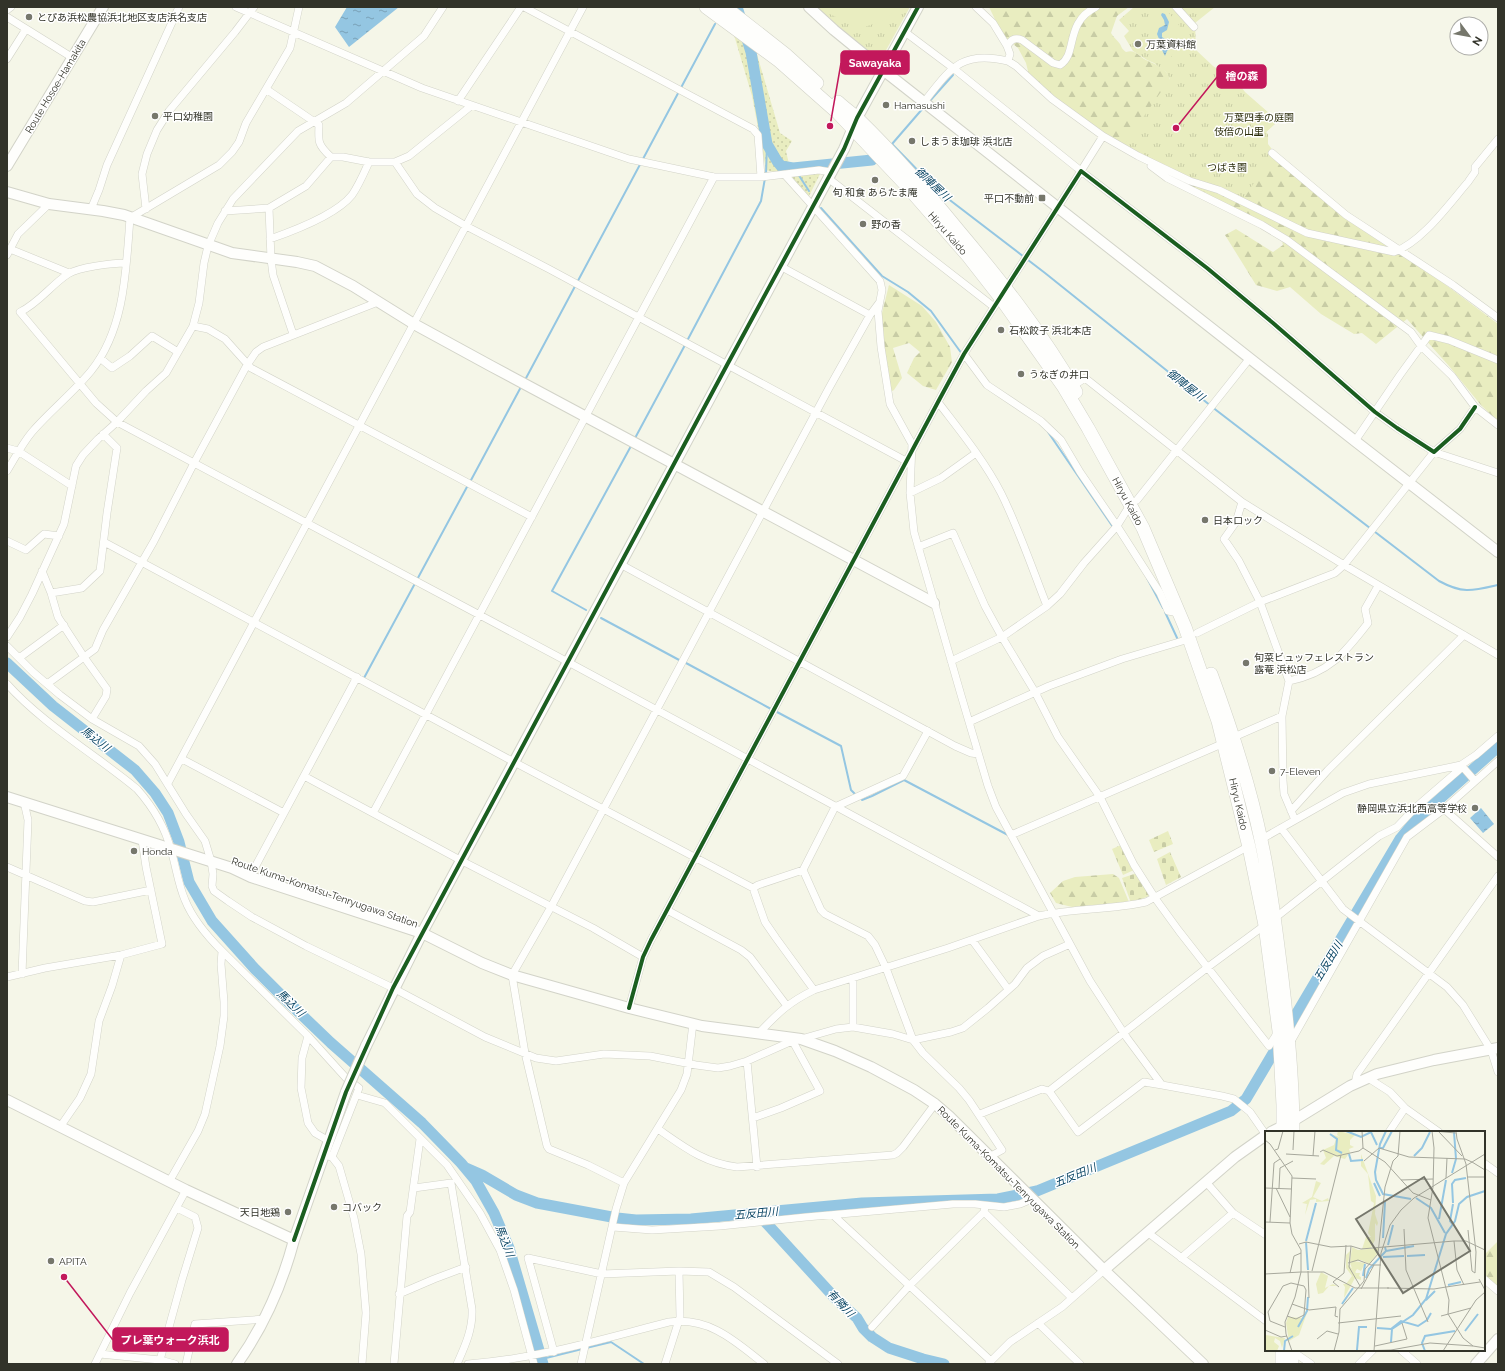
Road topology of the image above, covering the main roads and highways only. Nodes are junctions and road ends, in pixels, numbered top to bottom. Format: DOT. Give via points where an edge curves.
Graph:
graph roads {
  1 [pos="706,7"];
  2 [pos="725,7"];
  3 [pos="855,124"];
  4 [pos="1000,297"];
  5 [pos="1134,503"];
  6 [pos="1193,636"];
  7 [pos="1229,740"];
  8 [pos="1270,921"];
  9 [pos="1288,1127"];
  10 [pos="1290,1354"];
  11 [pos="1282,1364"];
  1 -- 3 [label="highway, Hiryu Kaido" via="778,60"];
  2 -- 3 [label="highway, Hiryu Kaido" via="785,54"];
  3 -- 4 [label="highway, Hiryu Kaido"];
  4 -- 5 [label="highway, Hiryu Kaido" via="1062,386"];
  4 -- 5 [label="highway, Hiryu Kaido" via="1043,340 1073,386 1108,446"];
  5 -- 6 [label="highway, Hiryu Kaido" via="1180,614"];
  5 -- 6 [label="highway, Hiryu Kaido" via="1153,531"];
  6 -- 7 [label="highway, Hiryu Kaido" via="1218,721"];
  7 -- 8 [label="highway, Hiryu Kaido" via="1249,846"];
  7 -- 8 [label="highway, Hiryu Kaido" via="1261,839"];
  8 -- 9 [label="highway, Hiryu Kaido"];
  8 -- 9 [label="highway, Hiryu Kaido" via="1287,1018"];
  10 -- 11 [label="highway"];
}
